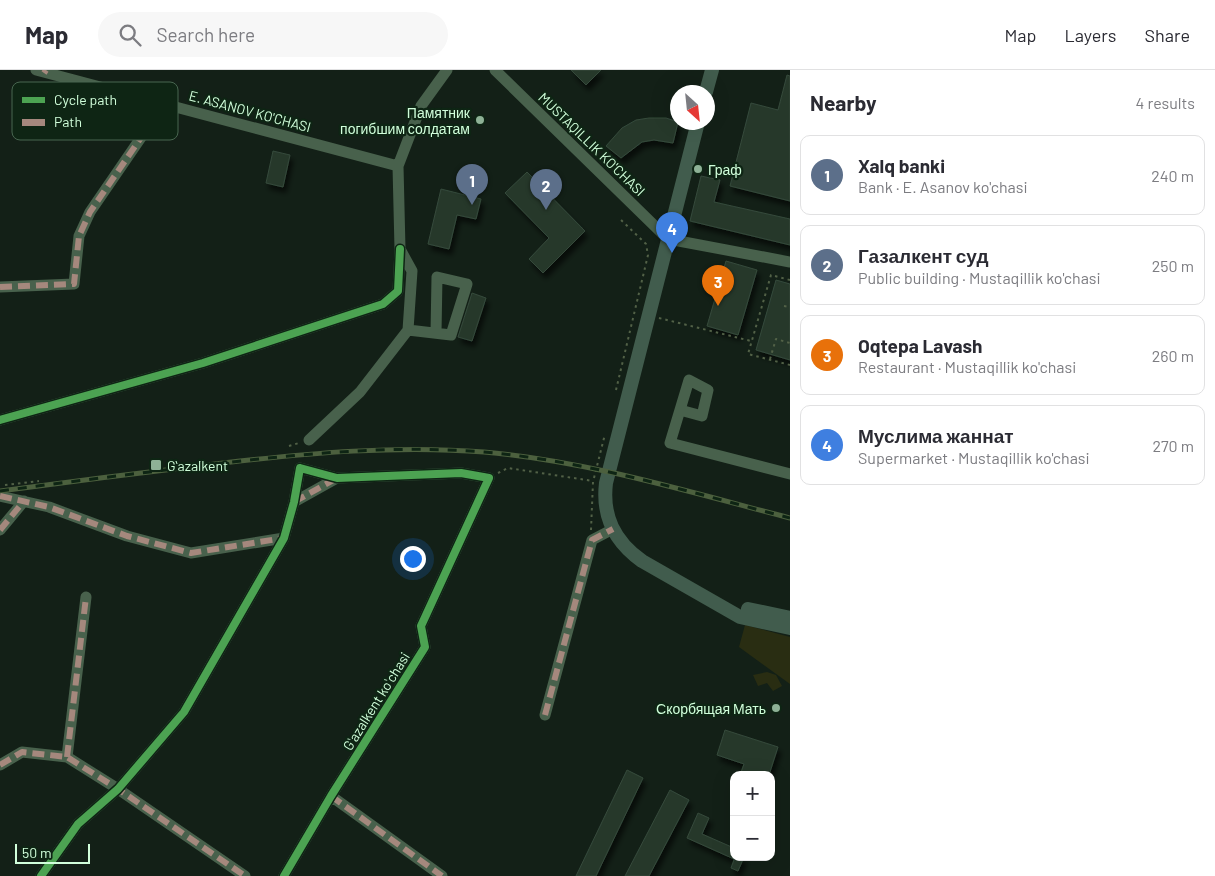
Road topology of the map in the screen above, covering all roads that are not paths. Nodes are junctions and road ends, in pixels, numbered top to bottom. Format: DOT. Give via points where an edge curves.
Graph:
graph roads {
  1 [pos="447,70"];
  2 [pos="495,70"];
  3 [pos="712,70"];
  4 [pos="42,71"];
  5 [pos="83,82"];
  6 [pos="708,85"];
  7 [pos="178,108"];
  8 [pos="696,130"];
  9 [pos="139,140"];
  10 [pos="398,166"];
  11 [pos="668,239"];
  12 [pos="400,249"];
  13 [pos="790,262"];
  14 [pos="0,287"];
  15 [pos="408,330"];
  16 [pos="436,333"];
  17 [pos="680,410"];
  18 [pos="0,420"];
  19 [pos="308,440"];
  20 [pos="790,474"];
  21 [pos="337,478"];
  22 [pos="0,496"];
  23 [pos="24,501"];
  24 [pos="294,502"];
  25 [pos="613,529"];
  26 [pos="0,530"];
  27 [pos="284,538"];
  28 [pos="86,597"];
  29 [pos="720,605"];
  30 [pos="790,618"];
  31 [pos="790,628"];
  32 [pos="544,715"];
  33 [pos="67,757"];
  34 [pos="0,765"];
  35 [pos="118,789"];
  36 [pos="331,796"];
  37 [pos="41,876"];
  38 [pos="246,876"];
  39 [pos="284,876"];
  40 [pos="442,876"];
  1 -- 10 [label="street" via="421,106"];
  2 -- 11 [label="street, MUSTAQILLIK KO'CHASI"];
  3 -- 6 [label="main road"];
  4 -- 5 [label="street, E. ASANOV KO'CHASI"];
  7 -- 10 [label="street, E. ASANOV KO'CHASI"];
  8 -- 11 [label="main road"];
  9 -- 14 [label="street" via="90,212 78,236 74,284"];
  10 -- 12 [label="street"];
  11 -- 13 [label="street"];
  11 -- 25 [label="main road" via="606,483 605,506"];
  12 -- 15 [label="street" via="412,271"];
  12 -- 18 [label="street" via="398,291 384,304 204,364"];
  15 -- 16 [label="street"];
  15 -- 19 [label="street" via="360,392"];
  16 -- 16 [label="street" via="451,335 467,284 438,276"];
  17 -- 20 [label="street" via="670,443"];
  21 -- 24 [label="street"];
  21 -- 24 [label="street" via="300,468"];
  21 -- 36 [label="street, Gʻazalkent koʻchasi" via="461,473 489,478 421,626 425,647"];
  22 -- 23 [label="street"];
  23 -- 26 [label="street"];
  23 -- 27 [label="street" via="127,536 191,553"];
  24 -- 27 [label="street"];
  25 -- 29 [label="main road" via="636,558"];
  25 -- 32 [label="street" via="592,540"];
  27 -- 35 [label="street" via="184,712"];
  28 -- 33 [label="street"];
  29 -- 30 [label="main road"];
  29 -- 31 [label="main road" via="740,616"];
  33 -- 34 [label="street" via="22,752"];
  33 -- 35 [label="street"];
  35 -- 37 [label="street" via="78,824"];
  35 -- 38 [label="street"];
  36 -- 39 [label="street, Gʻazalkent koʻchasi"];
  36 -- 40 [label="street"];
}
